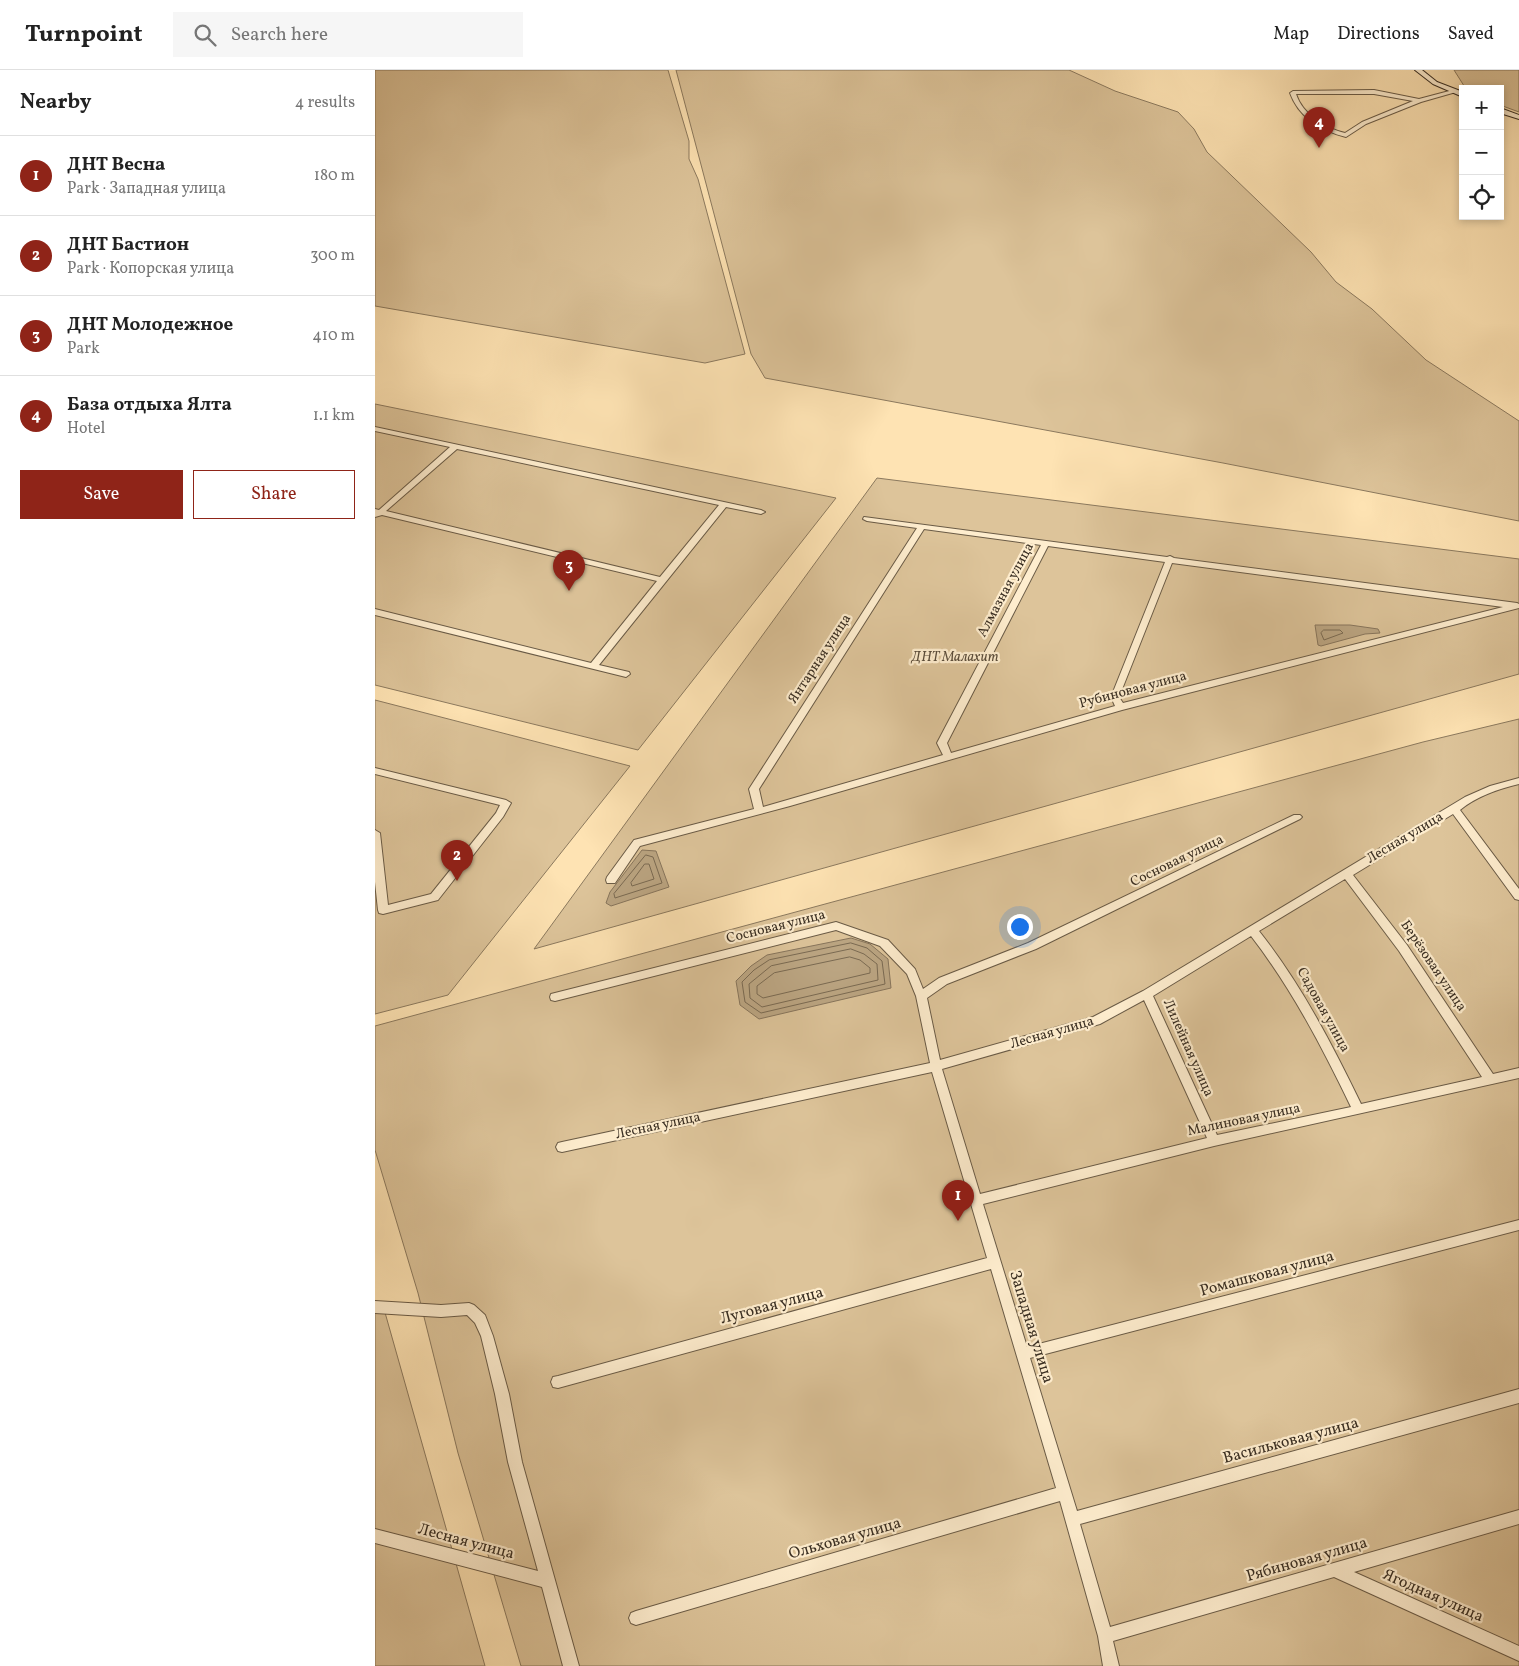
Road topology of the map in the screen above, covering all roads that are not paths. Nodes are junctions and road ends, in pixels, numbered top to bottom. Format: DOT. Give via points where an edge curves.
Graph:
graph roads {
  1 [pos="1418,70"];
  2 [pos="1453,92"];
  3 [pos="1459,94"];
  4 [pos="1419,101"];
  5 [pos="1504,111"];
  6 [pos="1519,117"];
  7 [pos="375,429"];
  8 [pos="456,446"];
  9 [pos="724,504"];
  10 [pos="761,512"];
  11 [pos="377,513"];
  12 [pos="867,519"];
  13 [pos="922,526"];
  14 [pos="1045,544"];
  15 [pos="1170,558"];
  16 [pos="662,580"];
  17 [pos="1518,606"];
  18 [pos="375,612"];
  19 [pos="593,666"];
  20 [pos="626,674"];
  21 [pos="1120,707"];
  22 [pos="948,756"];
  23 [pos="375,771"];
  24 [pos="1519,781"];
  25 [pos="1454,809"];
  26 [pos="759,810"];
  27 [pos="1297,817"];
  28 [pos="375,833"];
  29 [pos="1347,874"];
  30 [pos="611,880"];
  31 [pos="1519,896"];
  32 [pos="1253,931"];
  33 [pos="1147,994"];
  34 [pos="921,996"];
  35 [pos="555,997"];
  36 [pos="936,1066"];
  37 [pos="1519,1072"];
  38 [pos="1490,1079"];
  39 [pos="1358,1110"];
  40 [pos="1214,1141"];
  41 [pos="562,1148"];
  42 [pos="976,1200"];
  43 [pos="1519,1225"];
  44 [pos="994,1262"];
  45 [pos="375,1307"];
  46 [pos="1022,1354"];
  47 [pos="558,1382"];
  48 [pos="1519,1396"];
  49 [pos="1063,1493"];
  50 [pos="1519,1517"];
  51 [pos="1072,1519"];
  52 [pos="375,1536"];
  53 [pos="1334,1570"];
  54 [pos="548,1581"];
  55 [pos="636,1618"];
  56 [pos="1105,1636"];
  57 [pos="1519,1654"];
  58 [pos="571,1666"];
  59 [pos="1111,1666"];
  1 -- 2 [label="main road"];
  2 -- 3 [label="main road"];
  2 -- 4 [label="street"];
  4 -- 4 [label="street" via="1364,123 1346,135 1335,134 1303,112 1293,93 1374,92"];
  5 -- 6 [label="main road"];
  7 -- 8 [label="street"];
  8 -- 9 [label="street"];
  8 -- 11 [label="street"];
  9 -- 10 [label="street"];
  9 -- 16 [label="street"];
  11 -- 16 [label="street"];
  12 -- 13 [label="street, Рубиновая улица"];
  13 -- 14 [label="street, Рубиновая улица"];
  13 -- 26 [label="street, Янтарная улица" via="754,788"];
  14 -- 15 [label="street, Рубиновая улица"];
  14 -- 22 [label="street, Алмазная улица" via="942,742"];
  15 -- 17 [label="street, Рубиновая улица"];
  15 -- 21 [label="street" via="1115,697"];
  16 -- 19 [label="street"];
  17 -- 21 [label="street, Рубиновая улица"];
  18 -- 19 [label="street"];
  19 -- 20 [label="street"];
  21 -- 22 [label="street, Рубиновая улица"];
  22 -- 26 [label="street, Рубиновая улица"];
  23 -- 28 [label="street" via="506,803 434,898 383,910"];
  24 -- 25 [label="street, Лесная улица" via="1470,798"];
  25 -- 29 [label="street, Лесная улица"];
  25 -- 31 [label="street"];
  26 -- 30 [label="street, Рубиновая улица" via="637,843"];
  27 -- 34 [label="street, Сосновая улица" via="1032,946 943,981"];
  29 -- 32 [label="street, Лесная улица"];
  29 -- 38 [label="street, Берёзовая улица" via="1409,954"];
  32 -- 33 [label="street, Лесная улица"];
  32 -- 39 [label="street, Садовая улица" via="1296,990"];
  33 -- 36 [label="street, Лесная улица" via="1096,1021"];
  33 -- 40 [label="street, Лилейная улица"];
  34 -- 35 [label="street, Сосновая улица" via="911,972 884,943 836,926"];
  34 -- 36 [label="street, Западная улица"];
  36 -- 41 [label="street, Лесная улица"];
  36 -- 42 [label="street, Западная улица"];
  37 -- 38 [label="street, Малиновая улица"];
  38 -- 39 [label="street, Малиновая улица"];
  39 -- 40 [label="street, Малиновая улица"];
  40 -- 42 [label="street, Малиновая улица"];
  42 -- 44 [label="street, Западная улица"];
  43 -- 46 [label="street, Ромашковая улица"];
  44 -- 46 [label="street, Западная улица"];
  44 -- 47 [label="street, Луговая улица"];
  45 -- 54 [label="street" via="469,1309 480,1319 487,1336 515,1462"];
  46 -- 49 [label="street, Западная улица"];
  48 -- 51 [label="street, Васильковая улица"];
  49 -- 51 [label="street, Западная улица"];
  49 -- 55 [label="street, Ольховая улица"];
  50 -- 53 [label="street, Рябиновая улица"];
  51 -- 56 [label="street, Западная улица"];
  52 -- 54 [label="street, Лесная улица"];
  53 -- 56 [label="street, Рябиновая улица"];
  53 -- 57 [label="street, Ягодная улица"];
  54 -- 58 [label="street"];
  56 -- 59 [label="street, Западная улица"];
}
